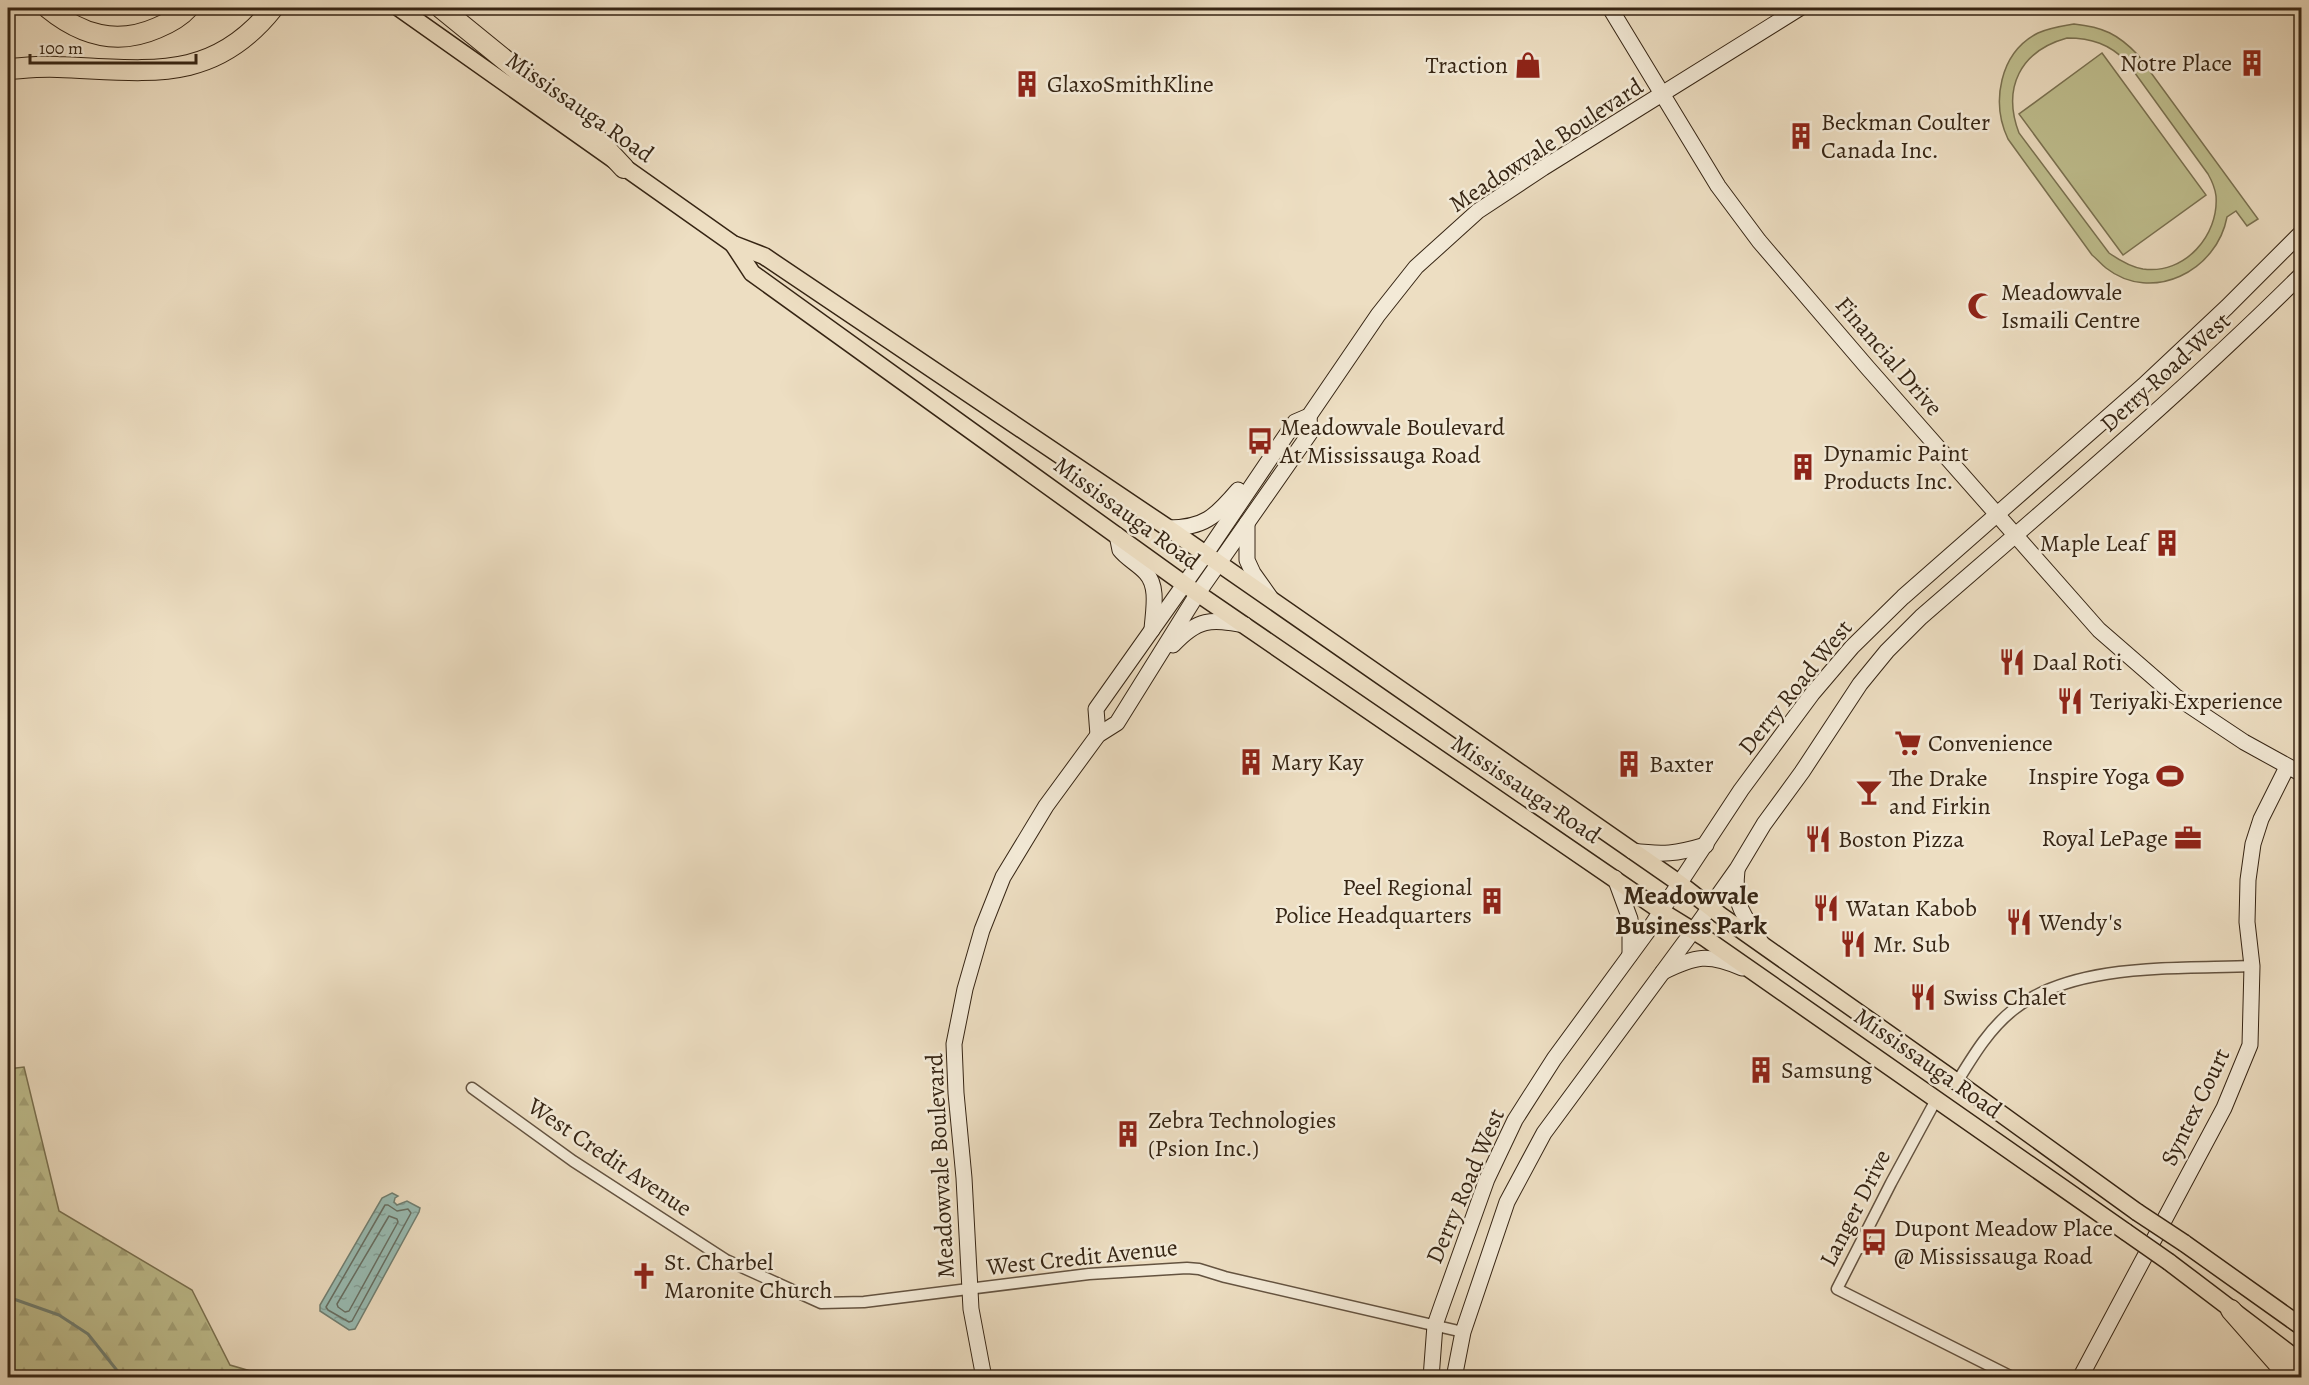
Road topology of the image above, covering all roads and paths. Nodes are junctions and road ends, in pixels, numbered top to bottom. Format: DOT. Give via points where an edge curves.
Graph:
graph roads {
  1 [pos="48,8"];
  2 [pos="188,8"];
  3 [pos="273,8"];
  4 [pos="399,8"];
  5 [pos="441,8"];
  6 [pos="1610,8"];
  7 [pos="1800,8"];
  8 [pos="8,69"];
  9 [pos="1662,95"];
  10 [pos="624,168"];
  11 [pos="2301,232"];
  12 [pos="733,244"];
  13 [pos="2301,274"];
  14 [pos="1309,416"];
  15 [pos="1252,485"];
  16 [pos="1997,514"];
  17 [pos="1247,523"];
  18 [pos="1168,528"];
  19 [pos="1117,535"];
  20 [pos="2015,535"];
  21 [pos="1212,560"];
  22 [pos="1191,588"];
  23 [pos="1270,599"];
  24 [pos="1246,626"];
  25 [pos="1152,630"];
  26 [pos="1160,653"];
  27 [pos="1098,735"];
  28 [pos="2287,767"];
  29 [pos="2301,774"];
  30 [pos="1706,845"];
  31 [pos="1629,850"];
  32 [pos="1737,869"];
  33 [pos="1615,878"];
  34 [pos="1679,883"];
  35 [pos="1709,907"];
  36 [pos="1661,911"];
  37 [pos="1694,931"];
  38 [pos="1762,944"];
  39 [pos="1630,955"];
  40 [pos="2252,966"];
  41 [pos="1660,974"];
  42 [pos="1760,977"];
  43 [pos="1957,1082"];
  44 [pos="472,1088"];
  45 [pos="1937,1098"];
  46 [pos="969,1290"];
  47 [pos="2231,1310"];
  48 [pos="1435,1325"];
  49 [pos="2301,1327"];
  50 [pos="1463,1332"];
  51 [pos="2301,1363"];
  52 [pos="984,1377"];
  53 [pos="1431,1377"];
  54 [pos="1454,1377"];
  55 [pos="2014,1377"];
  56 [pos="2080,1377"];
  57 [pos="2291,1377"];
  1 -- 2 [label="highway" via="90,33 119,38 153,30"];
  3 -- 8 [label="highway" via="246,38 218,56 195,64 126,70"];
  4 -- 10 [label="main road, Mississauga Road"];
  5 -- 10 [label="highway" via="582,122"];
  6 -- 9 [label="main road, Financial Drive"];
  7 -- 9 [label="main road, Meadowvale Boulevard"];
  9 -- 14 [label="main road, Meadowvale Boulevard" via="1478,211 1416,267"];
  9 -- 16 [label="main road, Financial Drive" via="1718,186 1759,241"];
  10 -- 12 [label="main road, Mississauga Road"];
  11 -- 16 [label="main road, Derry Road West" via="2143,386"];
  12 -- 18 [label="main road, Mississauga Road" via="764,256"];
  12 -- 19 [label="main road, Mississauga Road" via="752,273"];
  13 -- 20 [label="main road, Derry Road West" via="2162,406"];
  14 -- 15 [label="main road, Meadowvale Boulevard" via="1295,422"];
  14 -- 17 [label="main road, Meadowvale Boulevard" via="1310,433"];
  15 -- 18 [label="main road" via="1238,490 1203,523"];
  15 -- 21 [label="main road, Meadowvale Boulevard"];
  16 -- 20 [label="main road, Financial Drive"];
  16 -- 30 [label="main road, Derry Road West" via="1902,597 1839,663 1741,790"];
  17 -- 21 [label="main road, Meadowvale Boulevard"];
  17 -- 23 [label="main road" via="1247,560"];
  18 -- 21 [label="main road, Mississauga Road"];
  19 -- 22 [label="main road, Mississauga Road"];
  19 -- 25 [label="main road" via="1120,550 1150,579 1154,592"];
  20 -- 28 [label="main road, Financial Drive" via="2125,655 2175,696"];
  20 -- 32 [label="main road, Derry Road West" via="1921,617 1860,684"];
  21 -- 22 [label="main road, Meadowvale Boulevard"];
  21 -- 23 [label="main road, Mississauga Road"];
  22 -- 24 [label="main road, Mississauga Road"];
  22 -- 25 [label="main road, Meadowvale Boulevard"];
  22 -- 26 [label="main road, Meadowvale Boulevard"];
  23 -- 31 [label="main road, Mississauga Road"];
  24 -- 26 [label="main road" via="1219,621 1198,624"];
  24 -- 33 [label="main road, Mississauga Road"];
  25 -- 27 [label="main road, Meadowvale Boulevard" via="1096,709"];
  26 -- 27 [label="main road, Meadowvale Boulevard" via="1117,723"];
  27 -- 46 [label="main road, Meadowvale Boulevard" via="1046,806 1003,877 965,989 954,1044"];
  28 -- 29 [label="main road, Financial Drive"];
  28 -- 40 [label="main road, Syntex Court" via="2268,801 2253,844 2247,880"];
  30 -- 31 [label="main road" via="1663,855"];
  30 -- 34 [label="main road, Derry Road West"];
  31 -- 34 [label="main road, Mississauga Road"];
  32 -- 35 [label="main road, Derry Road West"];
  32 -- 38 [label="main road" via="1734,889 1738,905"];
  33 -- 36 [label="main road, Mississauga Road"];
  33 -- 39 [label="main road" via="1630,919"];
  34 -- 35 [label="main road, Mississauga Road"];
  34 -- 36 [label="main road, Derry Road West"];
  35 -- 37 [label="main road, Derry Road West"];
  35 -- 38 [label="main road, Mississauga Road"];
  36 -- 37 [label="main road, Mississauga Road"];
  36 -- 39 [label="main road, Derry Road West"];
  37 -- 41 [label="main road, Derry Road West"];
  37 -- 42 [label="main road, Mississauga Road"];
  38 -- 43 [label="main road, Mississauga Road"];
  39 -- 48 [label="main road, Derry Road West" via="1515,1120 1487,1179"];
  40 -- 43 [label="street" via="2120,972 2047,991 2001,1022 1979,1046"];
  40 -- 56 [label="main road, Syntex Court" via="2250,1045 2224,1108"];
  41 -- 42 [label="main road" via="1704,957 1729,962"];
  41 -- 50 [label="main road, Derry Road West" via="1544,1133 1507,1202"];
  42 -- 45 [label="main road, Mississauga Road"];
  43 -- 49 [label="main road, Mississauga Road, bridge"];
  44 -- 46 [label="street, West Credit Avenue" via="573,1161 726,1260 821,1303"];
  45 -- 47 [label="main road, Mississauga Road, bridge"];
  45 -- 55 [label="street, Langer Drive" via="1836,1290"];
  46 -- 48 [label="street, West Credit Avenue" via="1089,1274 1193,1268"];
  46 -- 52 [label="main road, Meadowvale Boulevard"];
  47 -- 51 [label="main road, Mississauga Road"];
  47 -- 57 [label="highway"];
  48 -- 50 [label="street, West Credit Avenue"];
  48 -- 53 [label="main road, Derry Road West"];
  50 -- 54 [label="main road, Derry Road West"];
}
